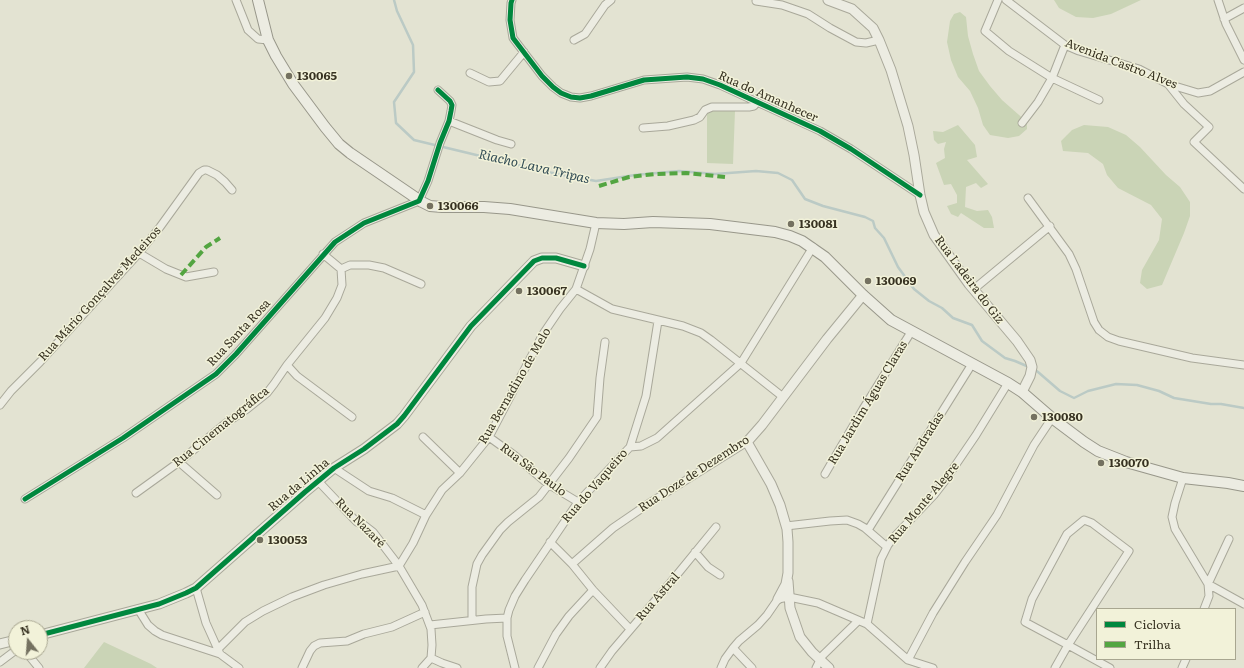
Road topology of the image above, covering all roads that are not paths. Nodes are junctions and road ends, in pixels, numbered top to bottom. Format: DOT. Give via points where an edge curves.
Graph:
graph roads {
  1 [pos="236,0"];
  2 [pos="258,0"];
  3 [pos="512,0"];
  4 [pos="611,0"];
  5 [pos="828,0"];
  6 [pos="998,0"];
  7 [pos="1006,0"];
  8 [pos="1218,0"];
  9 [pos="756,1"];
  10 [pos="1244,8"];
  11 [pos="1224,19"];
  12 [pos="268,40"];
  13 [pos="574,40"];
  14 [pos="879,40"];
  15 [pos="1065,45"];
  16 [pos="524,52"];
  17 [pos="1244,60"];
  18 [pos="1244,72"];
  19 [pos="470,73"];
  20 [pos="1052,78"];
  21 [pos="1168,84"];
  22 [pos="438,90"];
  23 [pos="1099,100"];
  24 [pos="757,102"];
  25 [pos="449,121"];
  26 [pos="1022,123"];
  27 [pos="643,128"];
  28 [pos="511,144"];
  29 [pos="1244,189"];
  30 [pos="232,190"];
  31 [pos="920,195"];
  32 [pos="1028,198"];
  33 [pos="419,201"];
  34 [pos="596,223"];
  35 [pos="1050,226"];
  36 [pos="813,247"];
  37 [pos="139,253"];
  38 [pos="323,254"];
  39 [pos="584,266"];
  40 [pos="341,269"];
  41 [pos="214,272"];
  42 [pos="421,284"];
  43 [pos="576,289"];
  44 [pos="974,289"];
  45 [pos="863,295"];
  46 [pos="658,321"];
  47 [pos="911,332"];
  48 [pos="606,342"];
  49 [pos="741,363"];
  50 [pos="972,364"];
  51 [pos="287,365"];
  52 [pos="1244,365"];
  53 [pos="1008,383"];
  54 [pos="1022,392"];
  55 [pos="783,397"];
  56 [pos="0,405"];
  57 [pos="352,417"];
  58 [pos="1052,418"];
  59 [pos="489,437"];
  60 [pos="423,438"];
  61 [pos="747,442"];
  62 [pos="630,447"];
  63 [pos="179,462"];
  64 [pos="334,468"];
  65 [pos="460,473"];
  66 [pos="825,474"];
  67 [pos="1183,478"];
  68 [pos="318,481"];
  69 [pos="548,484"];
  70 [pos="1244,486"];
  71 [pos="136,493"];
  72 [pos="217,495"];
  73 [pos="25,499"];
  74 [pos="578,502"];
  75 [pos="426,515"];
  76 [pos="786,526"];
  77 [pos="716,527"];
  78 [pos="868,530"];
  79 [pos="1229,539"];
  80 [pos="550,542"];
  81 [pos="887,547"];
  82 [pos="695,552"];
  83 [pos="572,564"];
  84 [pos="399,566"];
  85 [pos="788,573"];
  86 [pos="720,575"];
  87 [pos="1208,584"];
  88 [pos="196,588"];
  89 [pos="593,590"];
  90 [pos="789,597"];
  91 [pos="778,599"];
  92 [pos="1244,604"];
  93 [pos="1204,608"];
  94 [pos="138,609"];
  95 [pos="425,612"];
  96 [pos="507,618"];
  97 [pos="472,620"];
  98 [pos="858,621"];
  99 [pos="430,624"];
  100 [pos="866,624"];
  101 [pos="630,629"];
  102 [pos="48,633"];
  103 [pos="1068,645"];
  104 [pos="733,648"];
  105 [pos="219,652"];
  106 [pos="431,658"];
  107 [pos="908,660"];
  108 [pos="818,662"];
  109 [pos="239,668"];
  110 [pos="302,668"];
  111 [pos="422,668"];
  112 [pos="457,668"];
  113 [pos="515,668"];
  114 [pos="538,668"];
  115 [pos="600,668"];
  116 [pos="721,668"];
  117 [pos="752,668"];
  118 [pos="829,668"];
  119 [pos="933,668"];
  120 [pos="1055,668"];
  121 [pos="1110,668"];
  1 -- 12 [label="street" via="248,30 258,39"];
  2 -- 12 [label="main road"];
  3 -- 16 [label="street, Rua do Amanhecer" via="512,33"];
  4 -- 13 [label="street" via="586,34"];
  5 -- 14 [label="street, Rua Ladeira do Giz" via="852,9 873,28"];
  6 -- 20 [label="street" via="985,32 1009,51"];
  7 -- 15 [label="street, Avenida Castro Alves"];
  8 -- 11 [label="street"];
  9 -- 14 [label="street" via="782,5 808,14 856,42"];
  10 -- 11 [label="street"];
  11 -- 17 [label="street"];
  12 -- 33 [label="main road" via="293,84 339,144"];
  14 -- 31 [label="street, Rua Ladeira do Giz" via="908,126"];
  15 -- 20 [label="street"];
  15 -- 21 [label="street, Avenida Castro Alves" via="1139,69"];
  16 -- 19 [label="street" via="500,81 489,82"];
  16 -- 24 [label="street, Rua do Amanhecer" via="553,87 571,97 591,96 644,80 686,77 703,79"];
  18 -- 21 [label="street, Avenida Castro Alves" via="1210,91 1198,93"];
  20 -- 23 [label="street"];
  20 -- 26 [label="street"];
  21 -- 29 [label="street" via="1184,104 1209,127 1194,142"];
  22 -- 25 [label="street" via="452,105"];
  24 -- 27 [label="street" via="749,107 712,107 694,120"];
  24 -- 31 [label="street, Rua do Amanhecer" via="838,141"];
  25 -- 28 [label="street"];
  25 -- 33 [label="street"];
  30 -- 37 [label="street, Rua Mário Gonçalves Medeiros" via="222,179 207,170 199,172"];
  31 -- 44 [label="street, Rua Ladeira do Giz" via="934,235"];
  32 -- 35 [label="street"];
  33 -- 34 [label="main road" via="430,206 510,209"];
  33 -- 38 [label="street, Rua Santa Rosa" via="364,223 335,242"];
  34 -- 36 [label="main road" via="676,222 735,226 790,236"];
  34 -- 39 [label="street, Rua Bernadino de Melo"];
  35 -- 44 [label="street"];
  35 -- 52 [label="street" via="1069,254 1094,322 1108,337 1192,358"];
  36 -- 45 [label="main road"];
  36 -- 49 [label="street, Rua do Vaqueiro"];
  37 -- 41 [label="street" via="166,269 186,276"];
  37 -- 56 [label="street, Rua Mário Gonçalves Medeiros"];
  38 -- 40 [label="street"];
  38 -- 73 [label="street, Rua Santa Rosa" via="216,374 123,438"];
  39 -- 43 [label="street, Rua Bernadino de Melo"];
  39 -- 64 [label="street, Rua da Linha" via="556,258 534,261 471,326 397,424"];
  40 -- 42 [label="street" via="350,265 370,265 384,268"];
  40 -- 51 [label="street, Rua Cinematográfica" via="342,285 337,298 325,318"];
  43 -- 46 [label="street" via="612,309"];
  43 -- 59 [label="street, Rua Bernadino de Melo" via="543,334"];
  44 -- 54 [label="street, Rua Ladeira do Giz" via="1030,360 1031,371"];
  45 -- 47 [label="main road" via="891,320"];
  45 -- 55 [label="street, Rua Doze de Dezembro"];
  46 -- 49 [label="street" via="683,326 700,333"];
  46 -- 62 [label="street" via="646,396"];
  47 -- 50 [label="main road"];
  47 -- 66 [label="street, Rua Jardim Águas Claras"];
  48 -- 69 [label="street" via="597,416 573,453"];
  49 -- 55 [label="street"];
  49 -- 62 [label="street, Rua do Vaqueiro" via="657,438 641,446"];
  50 -- 53 [label="main road"];
  50 -- 78 [label="street, Rua Andradas"];
  51 -- 57 [label="street" via="297,376"];
  51 -- 63 [label="street, Rua Cinematográfica" via="267,393"];
  53 -- 54 [label="main road"];
  53 -- 81 [label="street, Rua Monte Alegre" via="944,482"];
  54 -- 58 [label="main road"];
  55 -- 61 [label="street, Rua Doze de Dezembro"];
  58 -- 67 [label="main road" via="1098,451 1126,462"];
  58 -- 107 [label="street" via="1034,444 997,515 933,613"];
  59 -- 65 [label="street, Rua Bernadino de Melo"];
  59 -- 69 [label="street, Rua São Paulo"];
  60 -- 65 [label="street"];
  61 -- 76 [label="street" via="771,484"];
  61 -- 83 [label="street, Rua Doze de Dezembro" via="613,528"];
  62 -- 74 [label="street, Rua do Vaqueiro"];
  63 -- 71 [label="street, Rua Cinematográfica"];
  63 -- 72 [label="street"];
  64 -- 68 [label="street, Rua da Linha"];
  64 -- 75 [label="street" via="369,491 392,498"];
  65 -- 75 [label="street, Rua Bernadino de Melo" via="442,490"];
  67 -- 70 [label="main road"];
  67 -- 87 [label="street" via="1172,517 1175,529"];
  68 -- 84 [label="street, Rua Nazaré" via="357,522 373,532"];
  68 -- 88 [label="street, Rua da Linha"];
  69 -- 74 [label="street, Rua São Paulo"];
  69 -- 97 [label="street" via="539,497 500,530 482,555 472,587"];
  74 -- 80 [label="street, Rua do Vaqueiro"];
  75 -- 84 [label="street, Rua Bernadino de Melo"];
  76 -- 78 [label="street" via="847,520"];
  76 -- 85 [label="street"];
  77 -- 82 [label="street, Rua Astral"];
  78 -- 81 [label="street"];
  79 -- 87 [label="street"];
  80 -- 83 [label="street"];
  80 -- 96 [label="street, Rua do Vaqueiro" via="515,596"];
  81 -- 100 [label="street, Rua Monte Alegre" via="881,559"];
  82 -- 86 [label="street" via="708,567"];
  82 -- 101 [label="street, Rua Astral"];
  83 -- 89 [label="street"];
  84 -- 95 [label="street"];
  84 -- 105 [label="street" via="343,580 292,597 245,622"];
  85 -- 90 [label="street"];
  85 -- 91 [label="street" via="786,584"];
  87 -- 92 [label="street"];
  87 -- 93 [label="street" via="1209,596"];
  88 -- 94 [label="street, Rua da Linha" via="175,599"];
  88 -- 105 [label="street" via="206,623"];
  89 -- 101 [label="street"];
  89 -- 114 [label="street" via="556,634"];
  90 -- 91 [label="street"];
  90 -- 98 [label="street" via="818,603"];
  90 -- 108 [label="street" via="792,616 800,637"];
  91 -- 104 [label="street" via="758,625"];
  94 -- 102 [label="street, Rua da Linha"];
  94 -- 105 [label="street" via="155,631"];
  95 -- 99 [label="street"];
  95 -- 110 [label="street" via="392,627 347,641 320,643 310,651"];
  96 -- 97 [label="street"];
  96 -- 113 [label="street, Rua do Vaqueiro" via="507,636"];
  97 -- 99 [label="street"];
  98 -- 100 [label="street"];
  98 -- 108 [label="street"];
  99 -- 106 [label="street"];
  100 -- 107 [label="street"];
  101 -- 115 [label="street, Rua Astral"];
  103 -- 103 [label="street" via="1128,551 1092,523 1084,520 1067,534 1032,598 1025,622"];
  103 -- 120 [label="street"];
  103 -- 121 [label="street"];
  104 -- 116 [label="street"];
  104 -- 117 [label="street"];
  105 -- 109 [label="street"];
  106 -- 111 [label="street"];
  106 -- 112 [label="street"];
  107 -- 119 [label="street"];
  108 -- 118 [label="street"];
}
